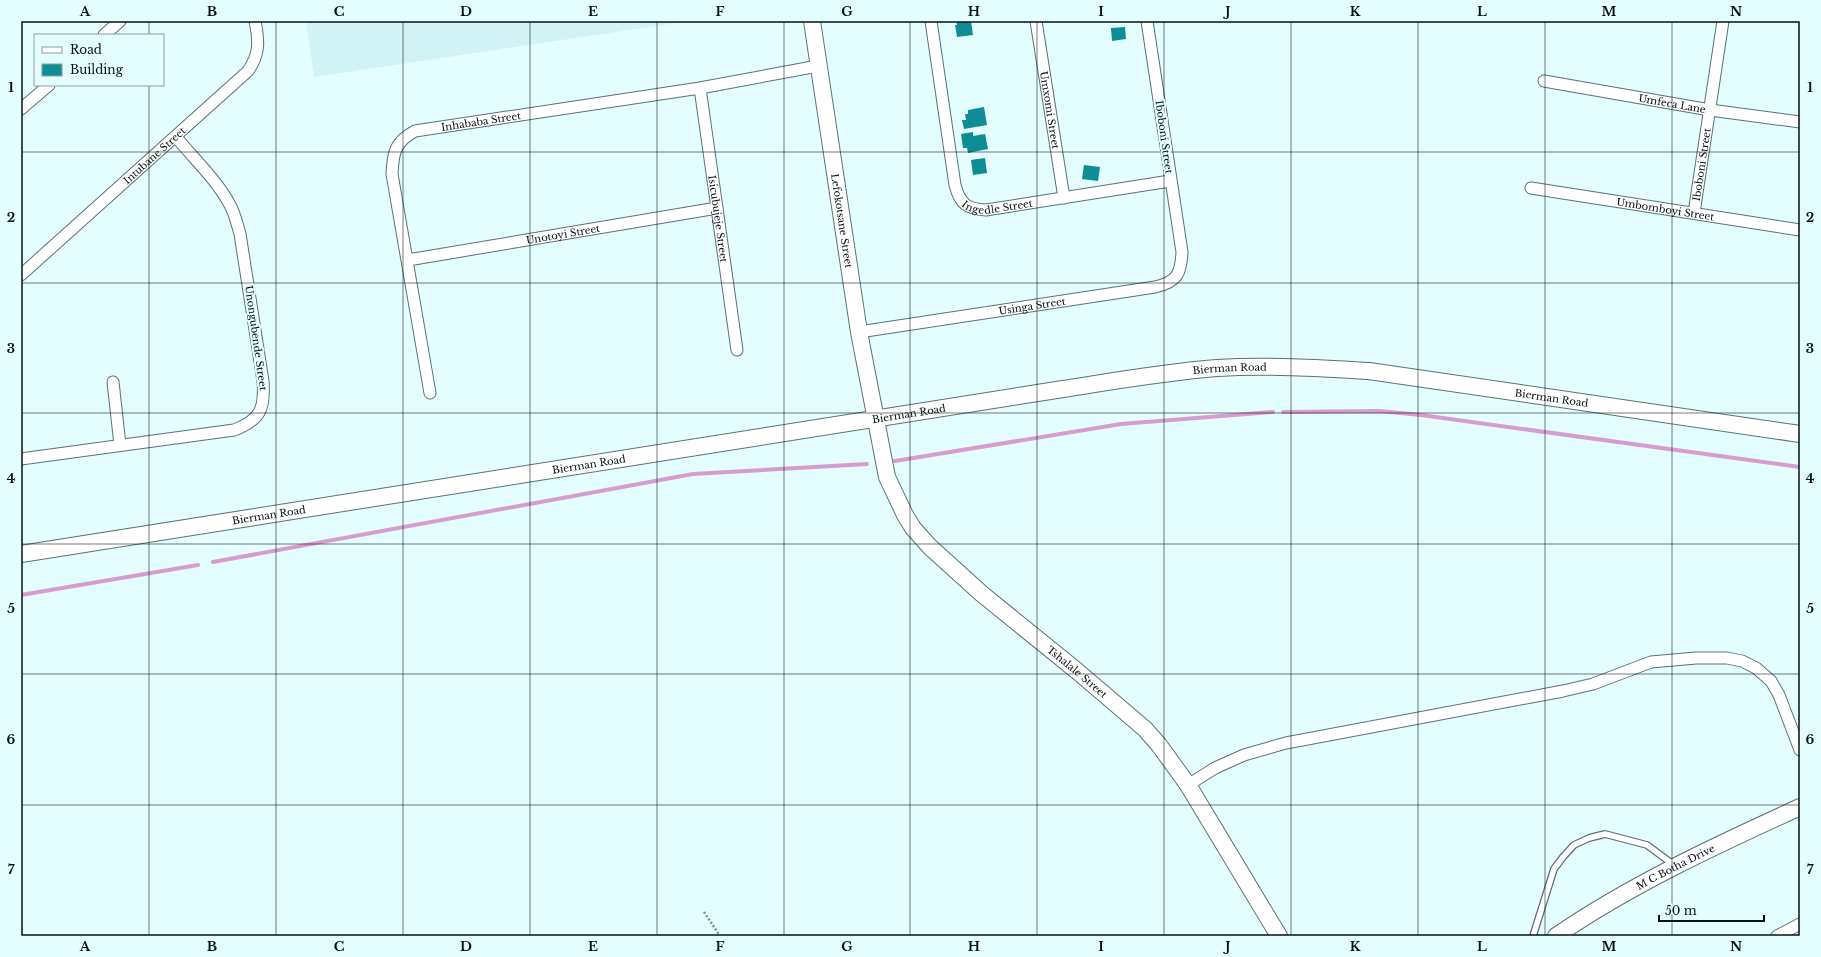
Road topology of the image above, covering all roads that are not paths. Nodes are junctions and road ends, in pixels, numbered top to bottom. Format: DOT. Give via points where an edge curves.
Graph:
graph roads {
  1 [pos="120,21"];
  2 [pos="255,21"];
  3 [pos="812,21"];
  4 [pos="931,21"];
  5 [pos="1036,21"];
  6 [pos="1147,21"];
  7 [pos="1723,21"];
  8 [pos="105,34"];
  9 [pos="818,66"];
  10 [pos="1544,81"];
  11 [pos="48,86"];
  12 [pos="700,88"];
  13 [pos="21,109"];
  14 [pos="1710,110"];
  15 [pos="1800,122"];
  16 [pos="176,137"];
  17 [pos="1170,181"];
  18 [pos="1531,188"];
  19 [pos="1064,198"];
  20 [pos="717,208"];
  21 [pos="1694,213"];
  22 [pos="1800,230"];
  23 [pos="1182,252"];
  24 [pos="408,260"];
  25 [pos="21,276"];
  26 [pos="859,332"];
  27 [pos="736,350"];
  28 [pos="113,382"];
  29 [pos="430,393"];
  30 [pos="874,416"];
  31 [pos="1800,427"];
  32 [pos="1800,434"];
  33 [pos="120,445"];
  34 [pos="21,459"];
  35 [pos="21,545"];
  36 [pos="21,554"];
  37 [pos="1800,750"];
  38 [pos="1188,784"];
  39 [pos="1800,807"];
  40 [pos="1676,866"];
  41 [pos="1800,924"];
  42 [pos="1279,936"];
  43 [pos="1533,936"];
  44 [pos="1556,936"];
  45 [pos="1777,936"];
  1 -- 8 [label="street"];
  2 -- 16 [label="street, Intubane Street" via="258,47 256,60"];
  3 -- 9 [label="main road, Lefokotsane Street"];
  4 -- 19 [label="street, Ingedle Street" via="955,185 963,204 969,208 986,210"];
  5 -- 19 [label="street, Umxomi Street"];
  6 -- 17 [label="street, Iboboni Street"];
  7 -- 14 [label="street, Iboboni Street"];
  9 -- 12 [label="street, Inhababa Street"];
  9 -- 26 [label="main road, Lefokotsane Street"];
  10 -- 14 [label="street, Umfeca Lane"];
  11 -- 13 [label="street"];
  12 -- 20 [label="street, Isicubujeje Street"];
  12 -- 24 [label="street, Inhababa Street" via="415,131 405,136 397,144 392,174"];
  14 -- 15 [label="street, Umfeca Lane"];
  14 -- 21 [label="street, Iboboni Street"];
  16 -- 25 [label="street, Intubane Street"];
  16 -- 33 [label="street, Unongubende Street" via="220,190 235,217 240,234 263,382 263,406 256,418 234,430"];
  17 -- 19 [label="street, Ingedle Street"];
  17 -- 23 [label="street, Iboboni Street"];
  18 -- 21 [label="street, Umbomboyi Street"];
  20 -- 24 [label="street, Unotoyi Street"];
  20 -- 27 [label="street, Isicubujeje Street"];
  21 -- 22 [label="street, Umbomboyi Street"];
  23 -- 26 [label="street, Usinga Street" via="1180,272 1167,284"];
  24 -- 29 [label="street, Inhababa Street"];
  26 -- 30 [label="main road, Lefokotsane Street"];
  28 -- 33 [label="street"];
  30 -- 31 [label="main road, Bierman Road" via="1175,364 1217,360 1302,359 1369,363"];
  30 -- 32 [label="main road, Bierman Road" via="1161,374 1218,368 1302,367 1369,370"];
  30 -- 35 [label="main road, Bierman Road"];
  30 -- 36 [label="main road, Bierman Road"];
  30 -- 38 [label="main road, Tshalale Street" via="887,477 913,528 961,575 1145,729"];
  33 -- 34 [label="street, Unongubende Street"];
  37 -- 38 [label="street" via="1779,695 1771,681 1756,668 1727,658 1672,659 1637,666 1592,684 1563,692 1286,743 1244,754"];
  38 -- 42 [label="main road, Tshalale Street"];
  39 -- 40 [label="main road, M C Botha Drive"];
  40 -- 43 [label="lane" via="1647,845 1605,834 1588,838 1574,845 1554,869"];
  40 -- 44 [label="main road, M C Botha Drive"];
  41 -- 45 [label="street"];
}
